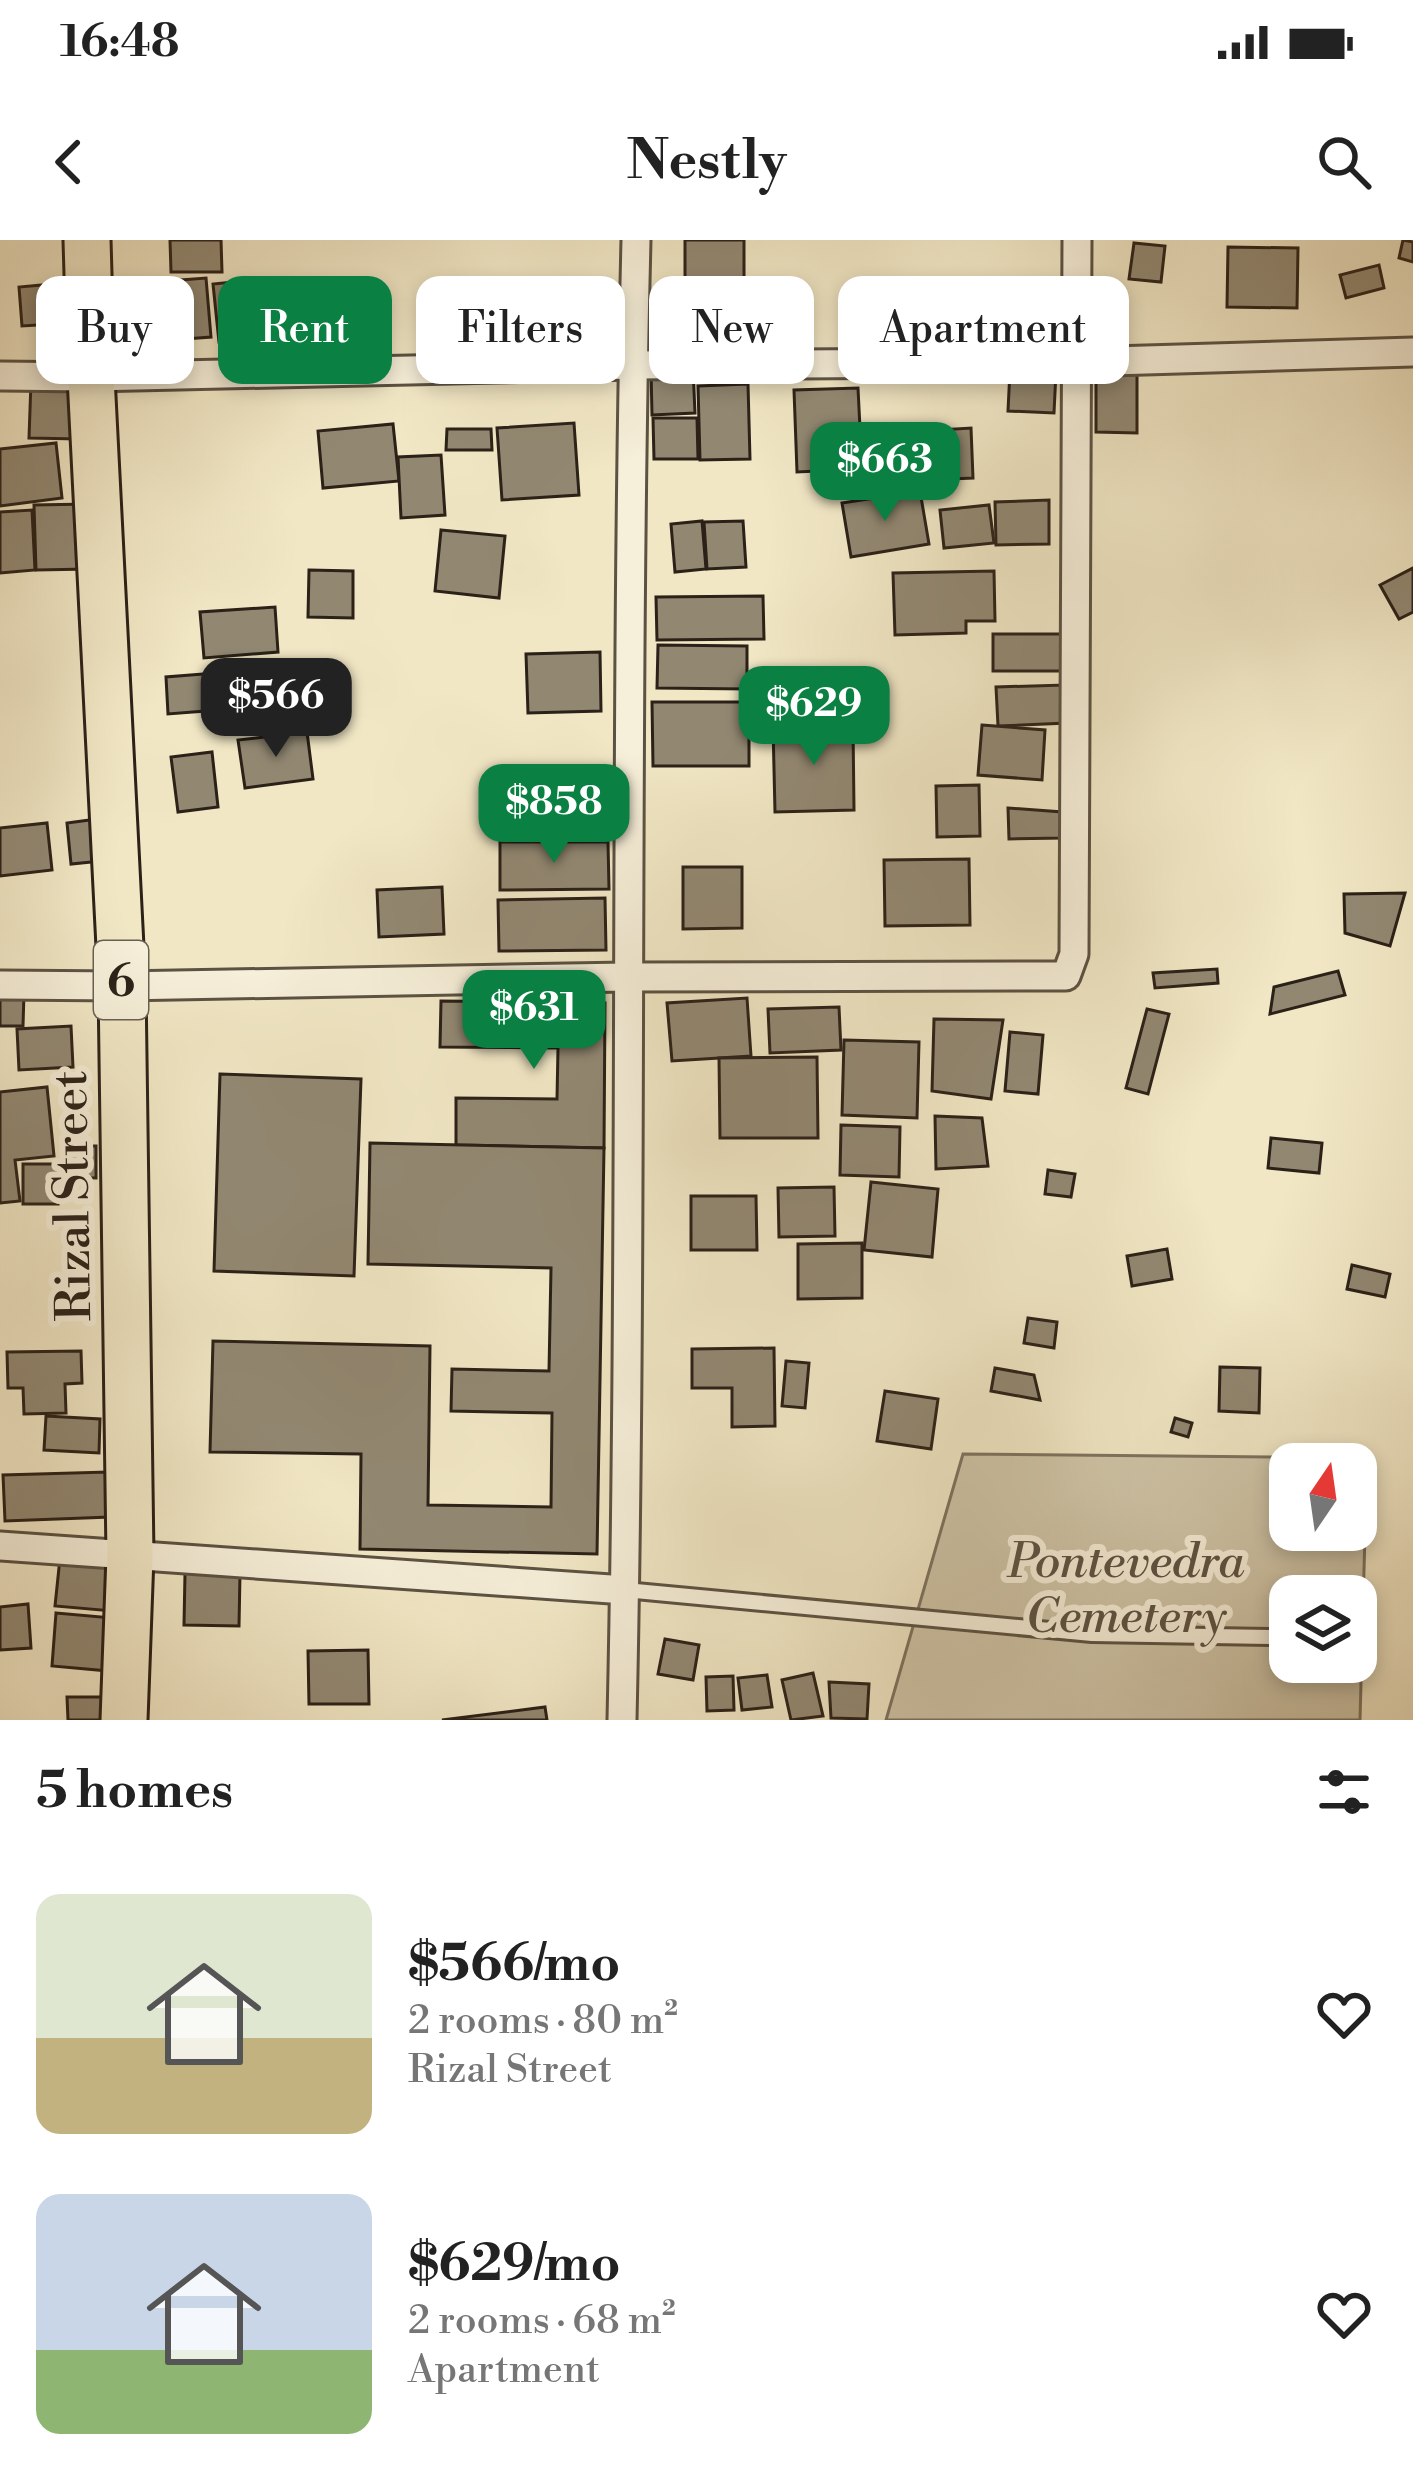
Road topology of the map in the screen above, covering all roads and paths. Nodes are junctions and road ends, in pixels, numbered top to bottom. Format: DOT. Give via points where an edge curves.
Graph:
graph roads {
  1 [pos="87,240"];
  2 [pos="637,240"];
  3 [pos="1077,240"];
  4 [pos="88,276"];
  5 [pos="1077,276"];
  6 [pos="1413,352"];
  7 [pos="1129,360"];
  8 [pos="838,364"];
  9 [pos="633,365"];
  10 [pos="194,375"];
  11 [pos="0,376"];
  12 [pos="36,376"];
  13 [pos="91,384"];
  14 [pos="1078,384"];
  15 [pos="627,977"];
  16 [pos="0,985"];
  17 [pos="122,986"];
  18 [pos="0,1546"];
  19 [pos="130,1556"];
  20 [pos="625,1590"];
  21 [pos="1269,1637"];
  22 [pos="124,1720"];
  23 [pos="622,1720"];
  1 -- 4 [label="highway, Rizal Street / 6"];
  2 -- 9 [label="street"];
  3 -- 5 [label="street"];
  6 -- 7 [label="street"];
  8 -- 9 [label="street"];
  9 -- 10 [label="street"];
  9 -- 15 [label="street"];
  11 -- 12 [label="street"];
  13 -- 17 [label="highway, Rizal Street / 6"];
  14 -- 15 [label="street" via="1074,954 1066,976"];
  15 -- 17 [label="street"];
  15 -- 20 [label="street"];
  16 -- 17 [label="street"];
  17 -- 19 [label="highway, Rizal Street / 6"];
  18 -- 19 [label="street"];
  19 -- 20 [label="street"];
  19 -- 22 [label="highway, Rizal Street / 6"];
  20 -- 21 [label="lane" via="1092,1634"];
  20 -- 23 [label="street"];
}
